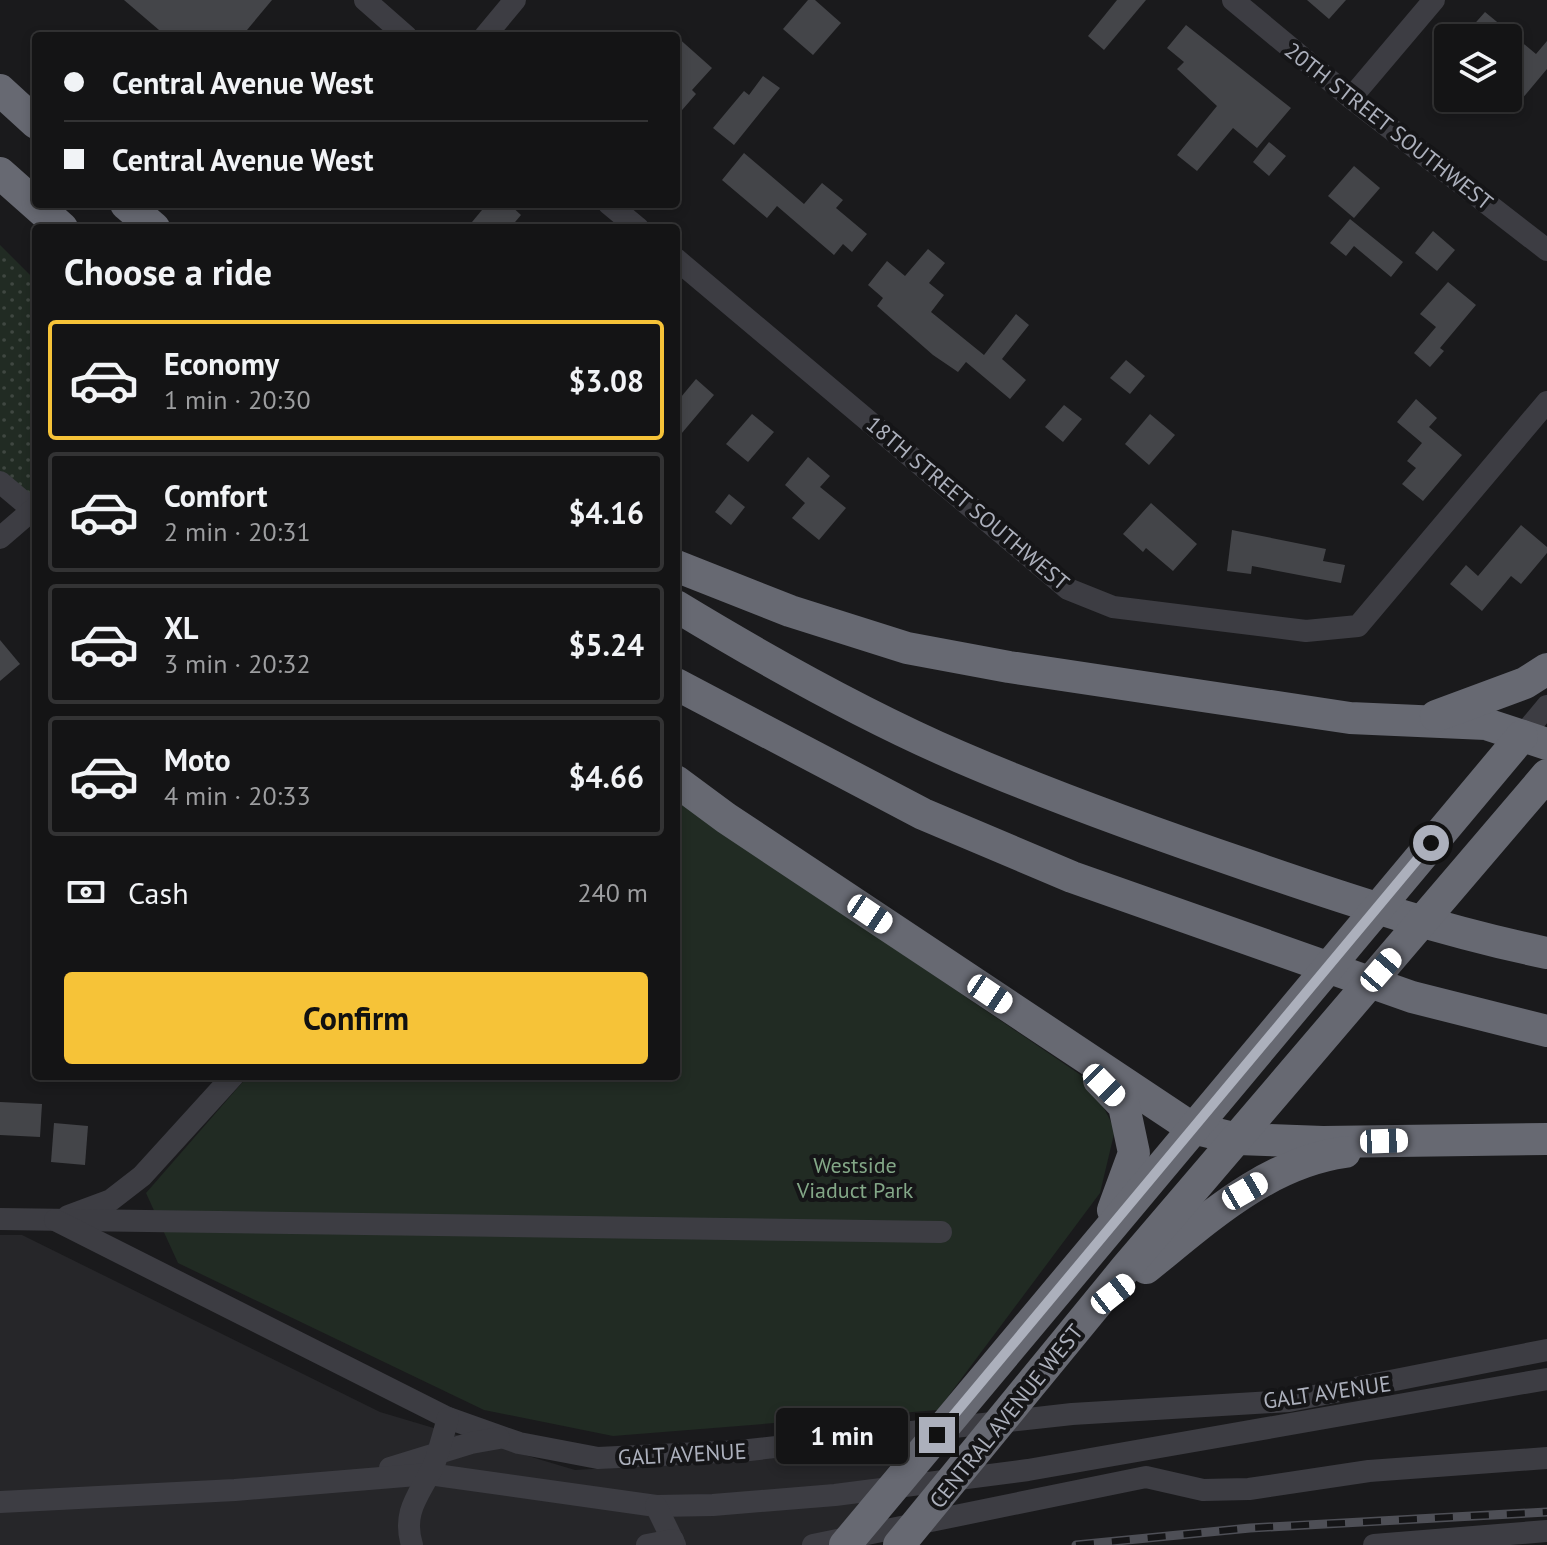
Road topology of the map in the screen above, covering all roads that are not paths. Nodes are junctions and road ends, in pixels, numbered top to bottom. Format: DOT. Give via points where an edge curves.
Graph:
graph roads {
  1 [pos="365,0"];
  2 [pos="515,0"];
  3 [pos="1233,0"];
  4 [pos="1434,0"];
  5 [pos="401,32"];
  6 [pos="488,32"];
  7 [pos="0,90"];
  8 [pos="1351,98"];
  9 [pos="32,119"];
  10 [pos="0,173"];
  11 [pos="32,201"];
  12 [pos="39,208"];
  13 [pos="131,208"];
  14 [pos="614,208"];
  15 [pos="57,224"];
  16 [pos="149,224"];
  17 [pos="633,224"];
  18 [pos="1547,250"];
  19 [pos="680,262"];
  20 [pos="1547,402"];
  21 [pos="0,482"];
  22 [pos="32,507"];
  23 [pos="32,511"];
  24 [pos="0,538"];
  25 [pos="680,568"];
  26 [pos="680,608"];
  27 [pos="1547,669"];
  28 [pos="680,686"];
  29 [pos="1547,706"];
  30 [pos="1422,722"];
  31 [pos="1534,740"];
  32 [pos="1547,775"];
  33 [pos="680,784"];
  34 [pos="1547,953"];
  35 [pos="1547,1031"];
  36 [pos="1063,1043"];
  37 [pos="229,1080"];
  38 [pos="1192,1128"];
  39 [pos="1238,1139"];
  40 [pos="1445,1139"];
  41 [pos="1547,1139"];
  42 [pos="0,1219"];
  43 [pos="55,1220"];
  44 [pos="941,1232"];
  45 [pos="1105,1233"];
  46 [pos="1093,1309"];
  47 [pos="1547,1350"];
  48 [pos="1547,1379"];
  49 [pos="448,1418"];
  50 [pos="505,1438"];
  51 [pos="1547,1458"];
  52 [pos="433,1464"];
  53 [pos="1,1502"];
  54 [pos="656,1506"];
  55 [pos="1547,1531"];
  56 [pos="674,1543"];
  57 [pos="412,1545"];
  58 [pos="647,1545"];
  59 [pos="813,1545"];
  60 [pos="845,1545"];
  61 [pos="899,1545"];
  62 [pos="1374,1545"];
  1 -- 5 [label="street"];
  2 -- 6 [label="street"];
  3 -- 8 [label="street, 20TH STREET SOUTHWEST"];
  4 -- 8 [label="street"];
  7 -- 9 [label="highway"];
  8 -- 18 [label="street, 20TH STREET SOUTHWEST"];
  10 -- 11 [label="highway"];
  12 -- 15 [label="highway"];
  13 -- 16 [label="highway"];
  14 -- 17 [label="street"];
  19 -- 20 [label="street, 18TH STREET SOUTHWEST" via="1068,589 1113,607 1306,631 1358,626"];
  21 -- 22 [label="street"];
  23 -- 24 [label="street"];
  25 -- 30 [label="highway" via="790,611 907,648 1350,718"];
  26 -- 34 [label="highway" via="748,650 973,762 1155,834 1315,888 1472,938"];
  27 -- 30 [label="highway" via="1525,683"];
  28 -- 35 [label="highway" via="923,814 1072,877 1412,997"];
  29 -- 31 [label="street, CENTRAL AVENUE WEST"];
  30 -- 31 [label="highway" via="1486,724"];
  31 -- 38 [label="highway, CENTRAL AVENUE WEST" via="1450,821"];
  32 -- 39 [label="highway, CENTRAL AVENUE WEST"];
  33 -- 36 [label="highway"];
  36 -- 38 [label="highway"];
  36 -- 45 [label="highway" via="1124,1106 1134,1153"];
  37 -- 43 [label="street" via="142,1176 111,1200"];
  38 -- 39 [label="highway"];
  38 -- 45 [label="highway, CENTRAL AVENUE WEST"];
  39 -- 40 [label="highway"];
  39 -- 46 [label="highway, CENTRAL AVENUE WEST"];
  40 -- 41 [label="highway"];
  40 -- 46 [label="highway" via="1326,1155 1267,1179 1222,1204"];
  42 -- 43 [label="street"];
  43 -- 44 [label="street"];
  43 -- 49 [label="street, GALT AVENUE"];
  45 -- 60 [label="highway, CENTRAL AVENUE WEST"];
  46 -- 61 [label="highway, CENTRAL AVENUE WEST"];
  47 -- 50 [label="street, GALT AVENUE" via="1289,1401 1072,1414 740,1451 598,1458"];
  48 -- 54 [label="street" via="997,1474 835,1495"];
  49 -- 50 [label="street, GALT AVENUE"];
  49 -- 52 [label="street"];
  50 -- 52 [label="street" via="487,1439"];
  51 -- 59 [label="street" via="1369,1471 1249,1489 1203,1490 1146,1477"];
  52 -- 53 [label="street" via="356,1479 235,1490"];
  52 -- 54 [label="street"];
  52 -- 57 [label="street" via="409,1510"];
  54 -- 56 [label="street"];
  55 -- 62 [label="street"];
  56 -- 58 [label="street"];
}
